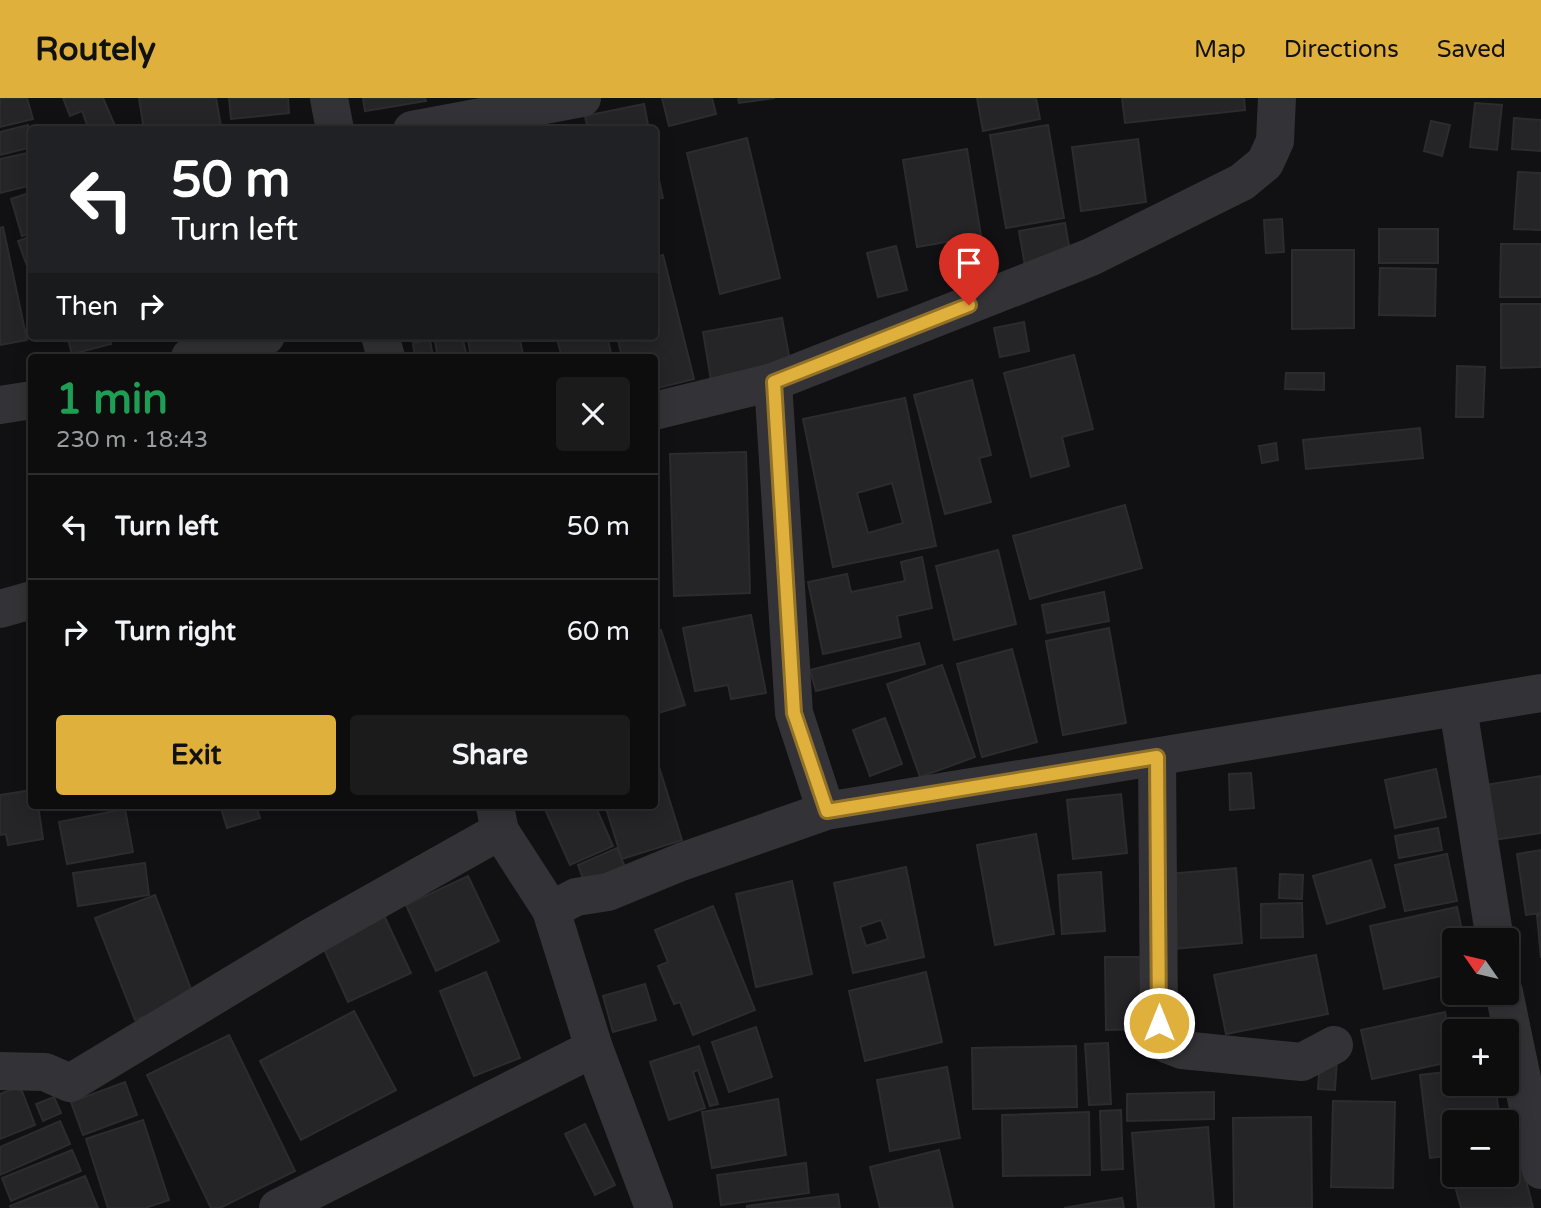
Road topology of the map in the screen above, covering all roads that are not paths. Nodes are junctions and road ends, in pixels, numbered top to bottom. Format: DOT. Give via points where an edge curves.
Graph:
graph roads {
  1 [pos="329,98"];
  2 [pos="582,98"];
  3 [pos="1277,98"];
  4 [pos="334,126"];
  5 [pos="433,126"];
  6 [pos="252,340"];
  7 [pos="201,354"];
  8 [pos="774,382"];
  9 [pos="28,401"];
  10 [pos="0,405"];
  11 [pos="658,410"];
  12 [pos="28,601"];
  13 [pos="0,609"];
  14 [pos="1541,693"];
  15 [pos="1458,708"];
  16 [pos="1157,757"];
  17 [pos="827,811"];
  18 [pos="497,818"];
  19 [pos="551,910"];
  20 [pos="1493,928"];
  21 [pos="1507,1005"];
  22 [pos="1334,1045"];
  23 [pos="594,1048"];
  24 [pos="0,1071"];
  25 [pos="1541,1170"];
  26 [pos="278,1208"];
  27 [pos="654,1208"];
  1 -- 4 [label="street"];
  2 -- 5 [label="street"];
  3 -- 8 [label="street" via="1275,141 1265,163 1242,182 1091,257"];
  6 -- 7 [label="street"];
  8 -- 11 [label="street"];
  8 -- 17 [label="street" via="794,713"];
  9 -- 10 [label="street"];
  12 -- 13 [label="street"];
  14 -- 15 [label="street"];
  15 -- 16 [label="street"];
  15 -- 20 [label="street"];
  16 -- 17 [label="street"];
  16 -- 22 [label="street" via="1159,1023 1164,1043 1182,1050 1302,1062"];
  17 -- 19 [label="street" via="608,892 576,897"];
  18 -- 19 [label="street"];
  18 -- 24 [label="street" via="315,935 69,1083 45,1072"];
  19 -- 23 [label="street"];
  21 -- 25 [label="street"];
  23 -- 26 [label="street"];
  23 -- 27 [label="street"];
}
